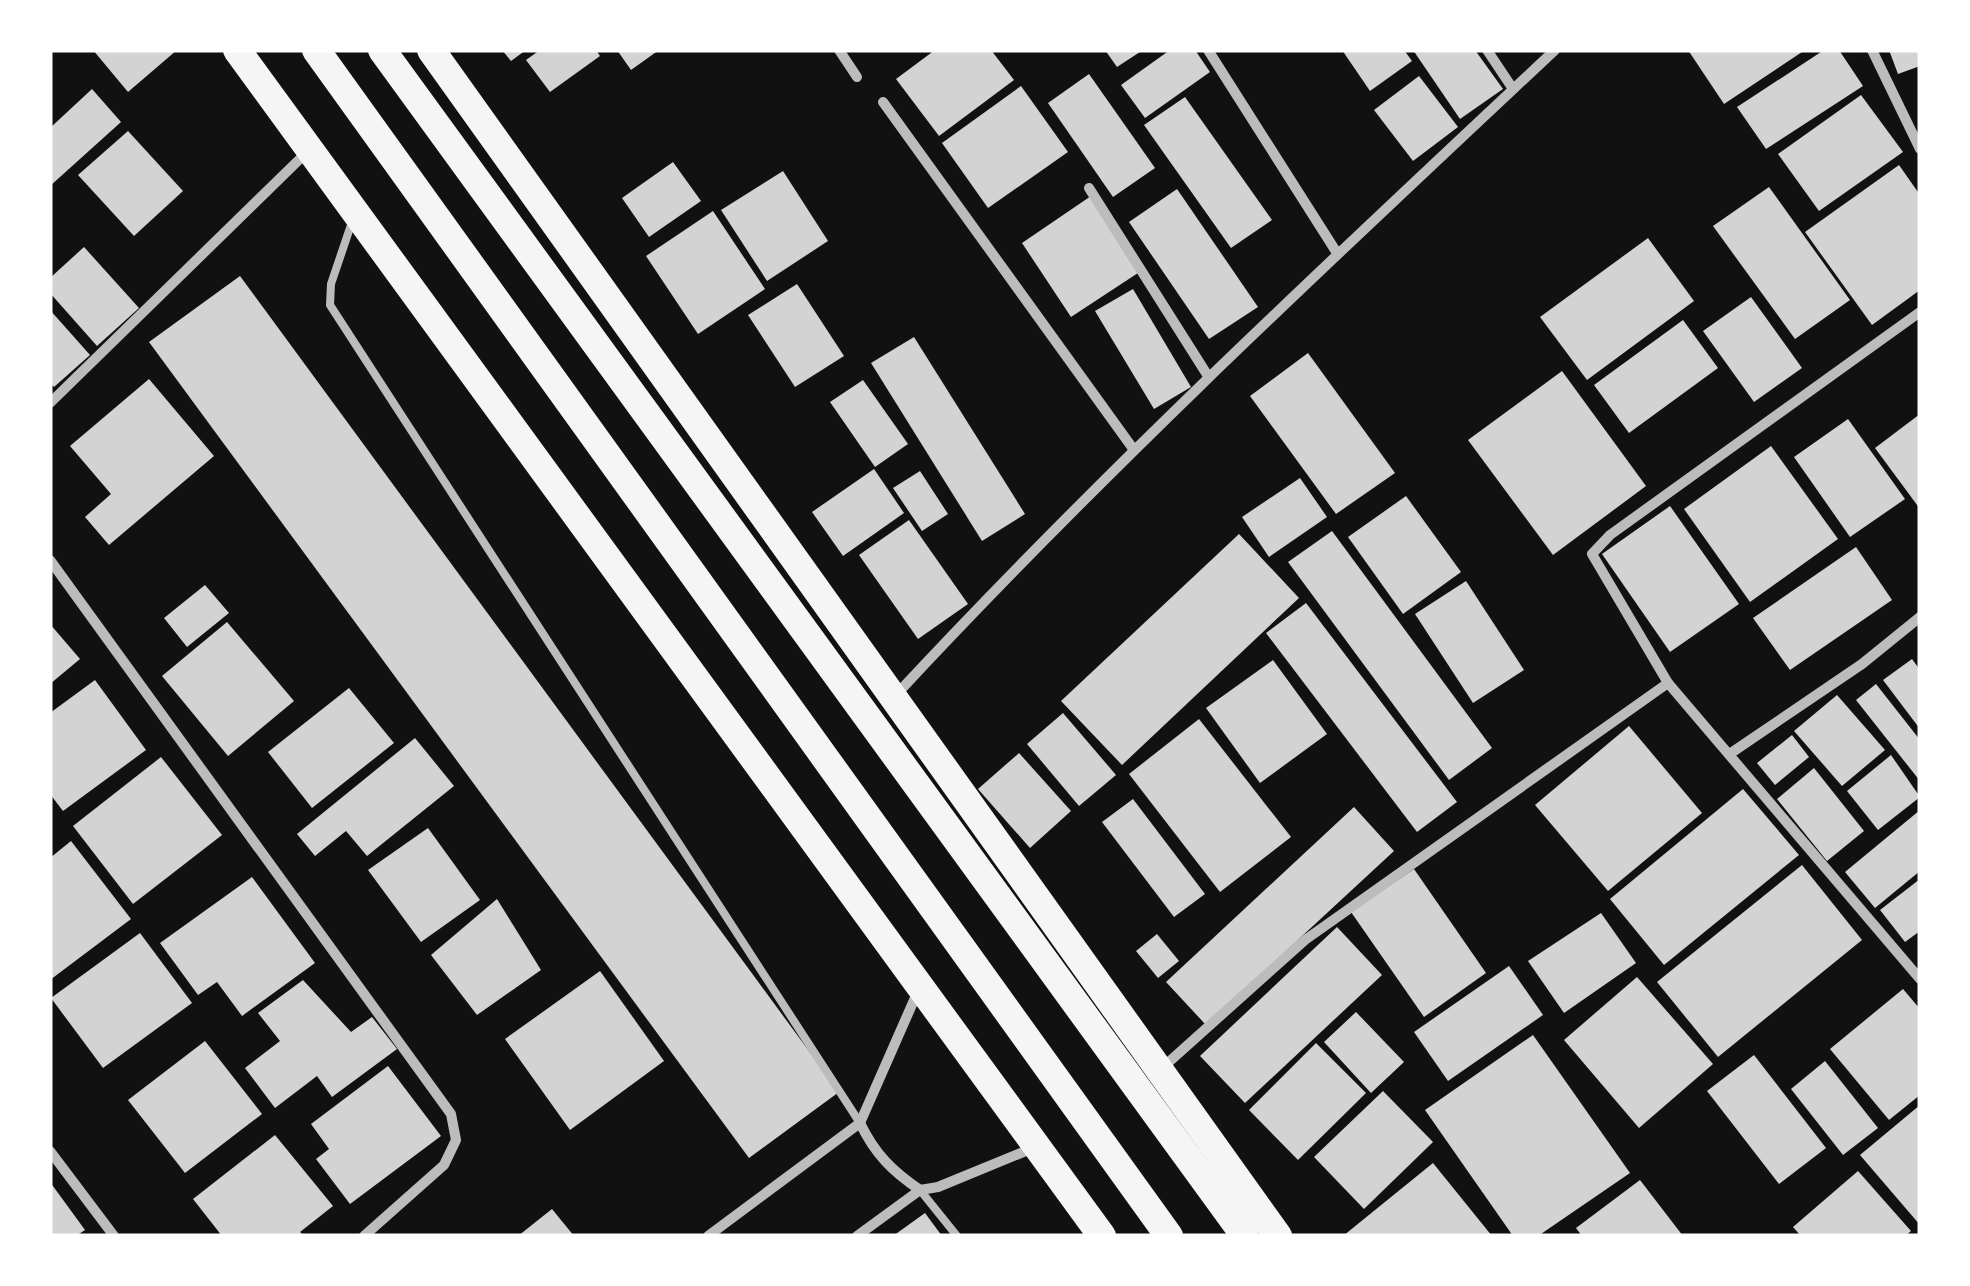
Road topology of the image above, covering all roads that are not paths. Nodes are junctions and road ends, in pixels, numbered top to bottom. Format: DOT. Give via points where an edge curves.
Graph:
graph roads {
  1 [pos="236,50"];
  2 [pos="316,50"];
  3 [pos="382,50"];
  4 [pos="431,50"];
  5 [pos="839,50"];
  6 [pos="1208,50"];
  7 [pos="1487,50"];
  8 [pos="1555,50"];
  9 [pos="1872,50"];
  10 [pos="857,76"];
  11 [pos="1513,89"];
  12 [pos="883,102"];
  13 [pos="1916,130"];
  14 [pos="1920,149"];
  15 [pos="309,151"];
  16 [pos="1088,188"];
  17 [pos="355,214"];
  18 [pos="1337,253"];
  19 [pos="1920,312"];
  20 [pos="1208,376"];
  21 [pos="50,403"];
  22 [pos="1134,450"];
  23 [pos="50,560"];
  24 [pos="1920,617"];
  25 [pos="1668,683"];
  26 [pos="894,698"];
  27 [pos="1731,754"];
  28 [pos="1920,978"];
  29 [pos="919,987"];
  30 [pos="1160,1070"];
  31 [pos="860,1123"];
  32 [pos="1038,1146"];
  33 [pos="50,1151"];
  34 [pos="920,1190"];
  35 [pos="378,1232"];
  36 [pos="114,1236"];
  37 [pos="364,1236"];
  38 [pos="708,1236"];
  39 [pos="857,1236"];
  40 [pos="956,1236"];
  41 [pos="1102,1236"];
  42 [pos="1169,1236"];
  43 [pos="1244,1236"];
  44 [pos="1278,1236"];
  1 -- 15 [label="highway"];
  2 -- 42 [label="highway"];
  3 -- 43 [label="highway"];
  4 -- 26 [label="highway"];
  5 -- 10 [label="street"];
  6 -- 18 [label="street"];
  7 -- 11 [label="street"];
  8 -- 11 [label="street"];
  9 -- 13 [label="street"];
  11 -- 18 [label="street"];
  12 -- 22 [label="street"];
  13 -- 14 [label="street"];
  15 -- 17 [label="highway"];
  15 -- 21 [label="street"];
  16 -- 20 [label="street"];
  17 -- 29 [label="highway"];
  17 -- 31 [label="lane" via="330,305"];
  18 -- 20 [label="street"];
  19 -- 25 [label="street" via="1593,548 1594,562"];
  20 -- 22 [label="street"];
  22 -- 26 [label="street"];
  23 -- 35 [label="street" via="451,1114 452,1154"];
  24 -- 27 [label="street"];
  25 -- 27 [label="street"];
  25 -- 30 [label="street" via="1305,940"];
  26 -- 30 [label="highway"];
  27 -- 28 [label="street"];
  29 -- 31 [label="street"];
  29 -- 32 [label="highway"];
  30 -- 44 [label="highway"];
  31 -- 34 [label="street" via="890,1170"];
  31 -- 38 [label="street"];
  32 -- 34 [label="street"];
  32 -- 41 [label="highway"];
  33 -- 36 [label="street"];
  34 -- 39 [label="street"];
  34 -- 40 [label="lane"];
  35 -- 37 [label="street"];
}
